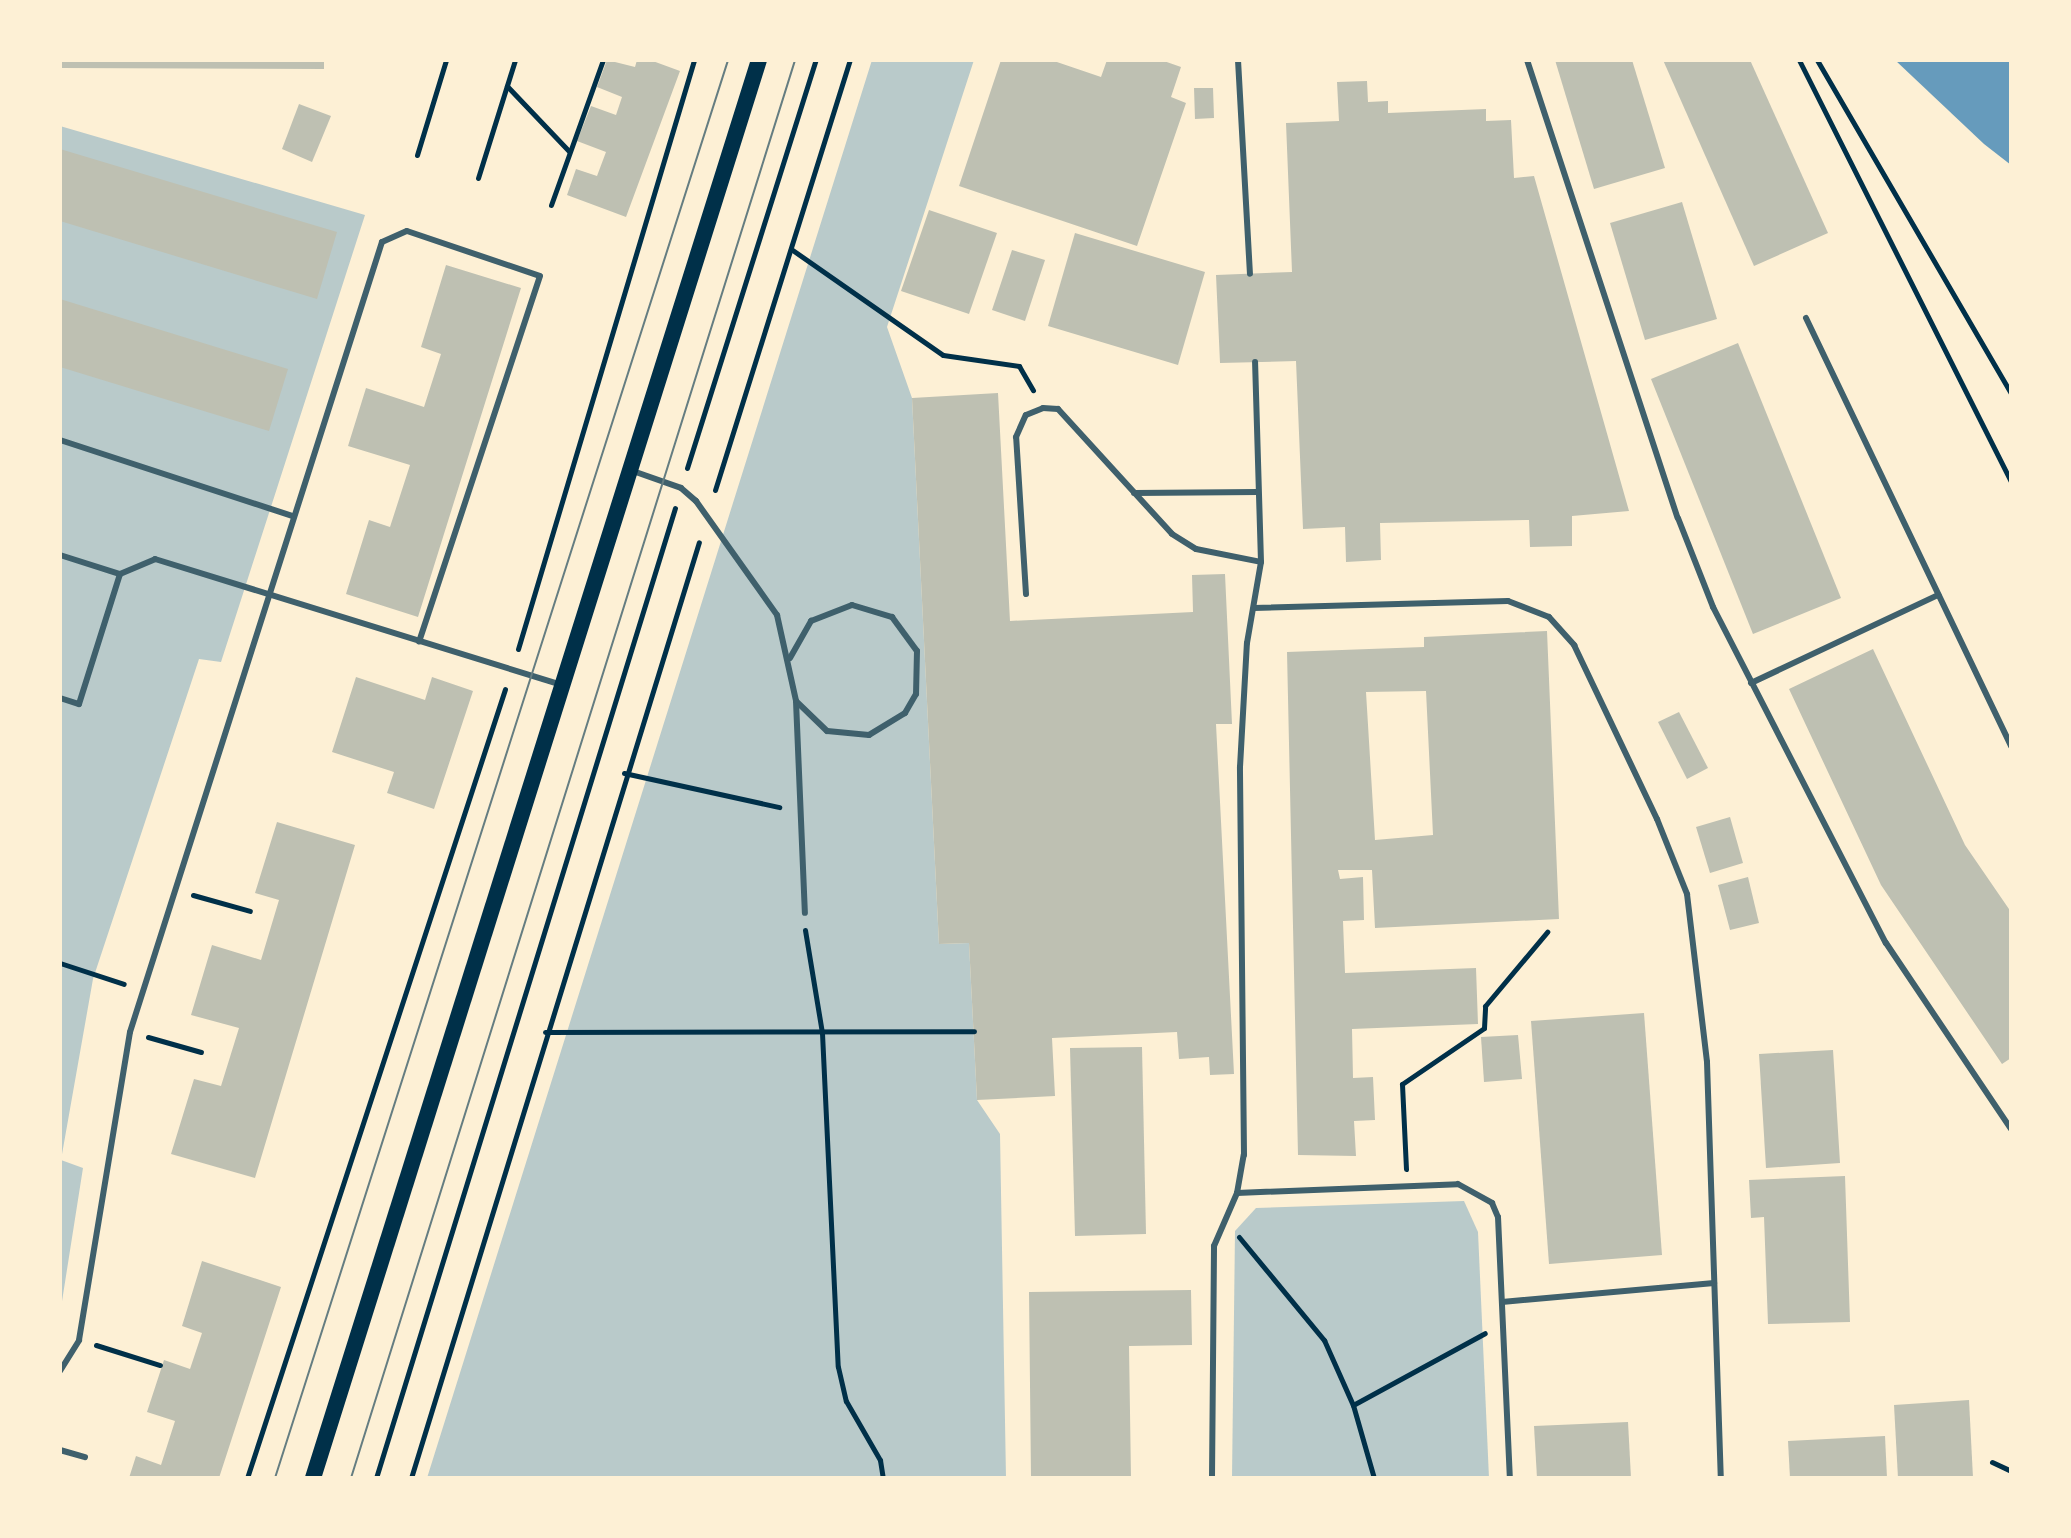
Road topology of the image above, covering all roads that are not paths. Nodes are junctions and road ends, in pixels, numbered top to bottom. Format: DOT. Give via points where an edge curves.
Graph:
graph roads {
  1 [pos="759,60"];
  2 [pos="1250,60"];
  3 [pos="1527,60"];
  4 [pos="1239,62"];
  5 [pos="1250,274"];
  6 [pos="1806,318"];
  7 [pos="1255,362"];
  8 [pos="60,440"];
  9 [pos="630,470"];
  10 [pos="1258,492"];
  11 [pos="1133,493"];
  12 [pos="293,516"];
  13 [pos="60,555"];
  14 [pos="1261,562"];
  15 [pos="120,574"];
  16 [pos="266,594"];
  17 [pos="1026,594"];
  18 [pos="1938,595"];
  19 [pos="1254,608"];
  20 [pos="419,641"];
  21 [pos="790,658"];
  22 [pos="1751,683"];
  23 [pos="563,686"];
  24 [pos="60,698"];
  25 [pos="796,701"];
  26 [pos="2011,746"];
  27 [pos="805,913"];
  28 [pos="2011,1129"];
  29 [pos="1237,1193"];
  30 [pos="1714,1283"];
  31 [pos="1502,1302"];
  32 [pos="60,1371"];
  33 [pos="60,1450"];
  34 [pos="85,1457"];
  35 [pos="313,1478"];
  36 [pos="1212,1478"];
  37 [pos="1510,1478"];
  38 [pos="1721,1478"];
  1 -- 9 [label="main road"];
  2 -- 4 [label="lane"];
  3 -- 22 [label="lane" via="1678,518 1713,607"];
  4 -- 5 [label="lane"];
  6 -- 18 [label="lane"];
  7 -- 10 [label="lane"];
  8 -- 12 [label="lane"];
  9 -- 21 [label="lane" via="681,488 708,514 777,615"];
  9 -- 23 [label="main road"];
  10 -- 11 [label="lane"];
  10 -- 14 [label="lane"];
  11 -- 14 [label="lane" via="1172,534 1196,549"];
  11 -- 17 [label="lane" via="1058,409 1026,415 1016,437"];
  12 -- 16 [label="lane"];
  12 -- 20 [label="lane" via="382,242 407,231 540,276"];
  13 -- 15 [label="lane"];
  14 -- 19 [label="lane"];
  15 -- 16 [label="lane" via="155,559"];
  15 -- 24 [label="lane" via="79,704"];
  16 -- 20 [label="lane"];
  16 -- 32 [label="lane" via="130,1032 79,1340"];
  18 -- 22 [label="lane"];
  18 -- 26 [label="lane"];
  19 -- 29 [label="lane" via="1240,767 1244,1155"];
  19 -- 30 [label="lane" via="1508,601 1549,617 1574,645 1687,894 1707,1062"];
  20 -- 23 [label="lane"];
  21 -- 25 [label="lane"];
  21 -- 25 [label="lane" via="811,621 852,605 892,617 917,651 916,694 905,713 879,731 848,737 827,731"];
  22 -- 28 [label="lane" via="1886,943"];
  23 -- 35 [label="main road"];
  25 -- 27 [label="lane"];
  29 -- 31 [label="lane" via="1458,1184 1492,1203 1498,1217"];
  29 -- 36 [label="lane" via="1214,1246"];
  30 -- 31 [label="lane"];
  30 -- 38 [label="lane"];
  31 -- 37 [label="lane"];
  33 -- 34 [label="lane"];
}
